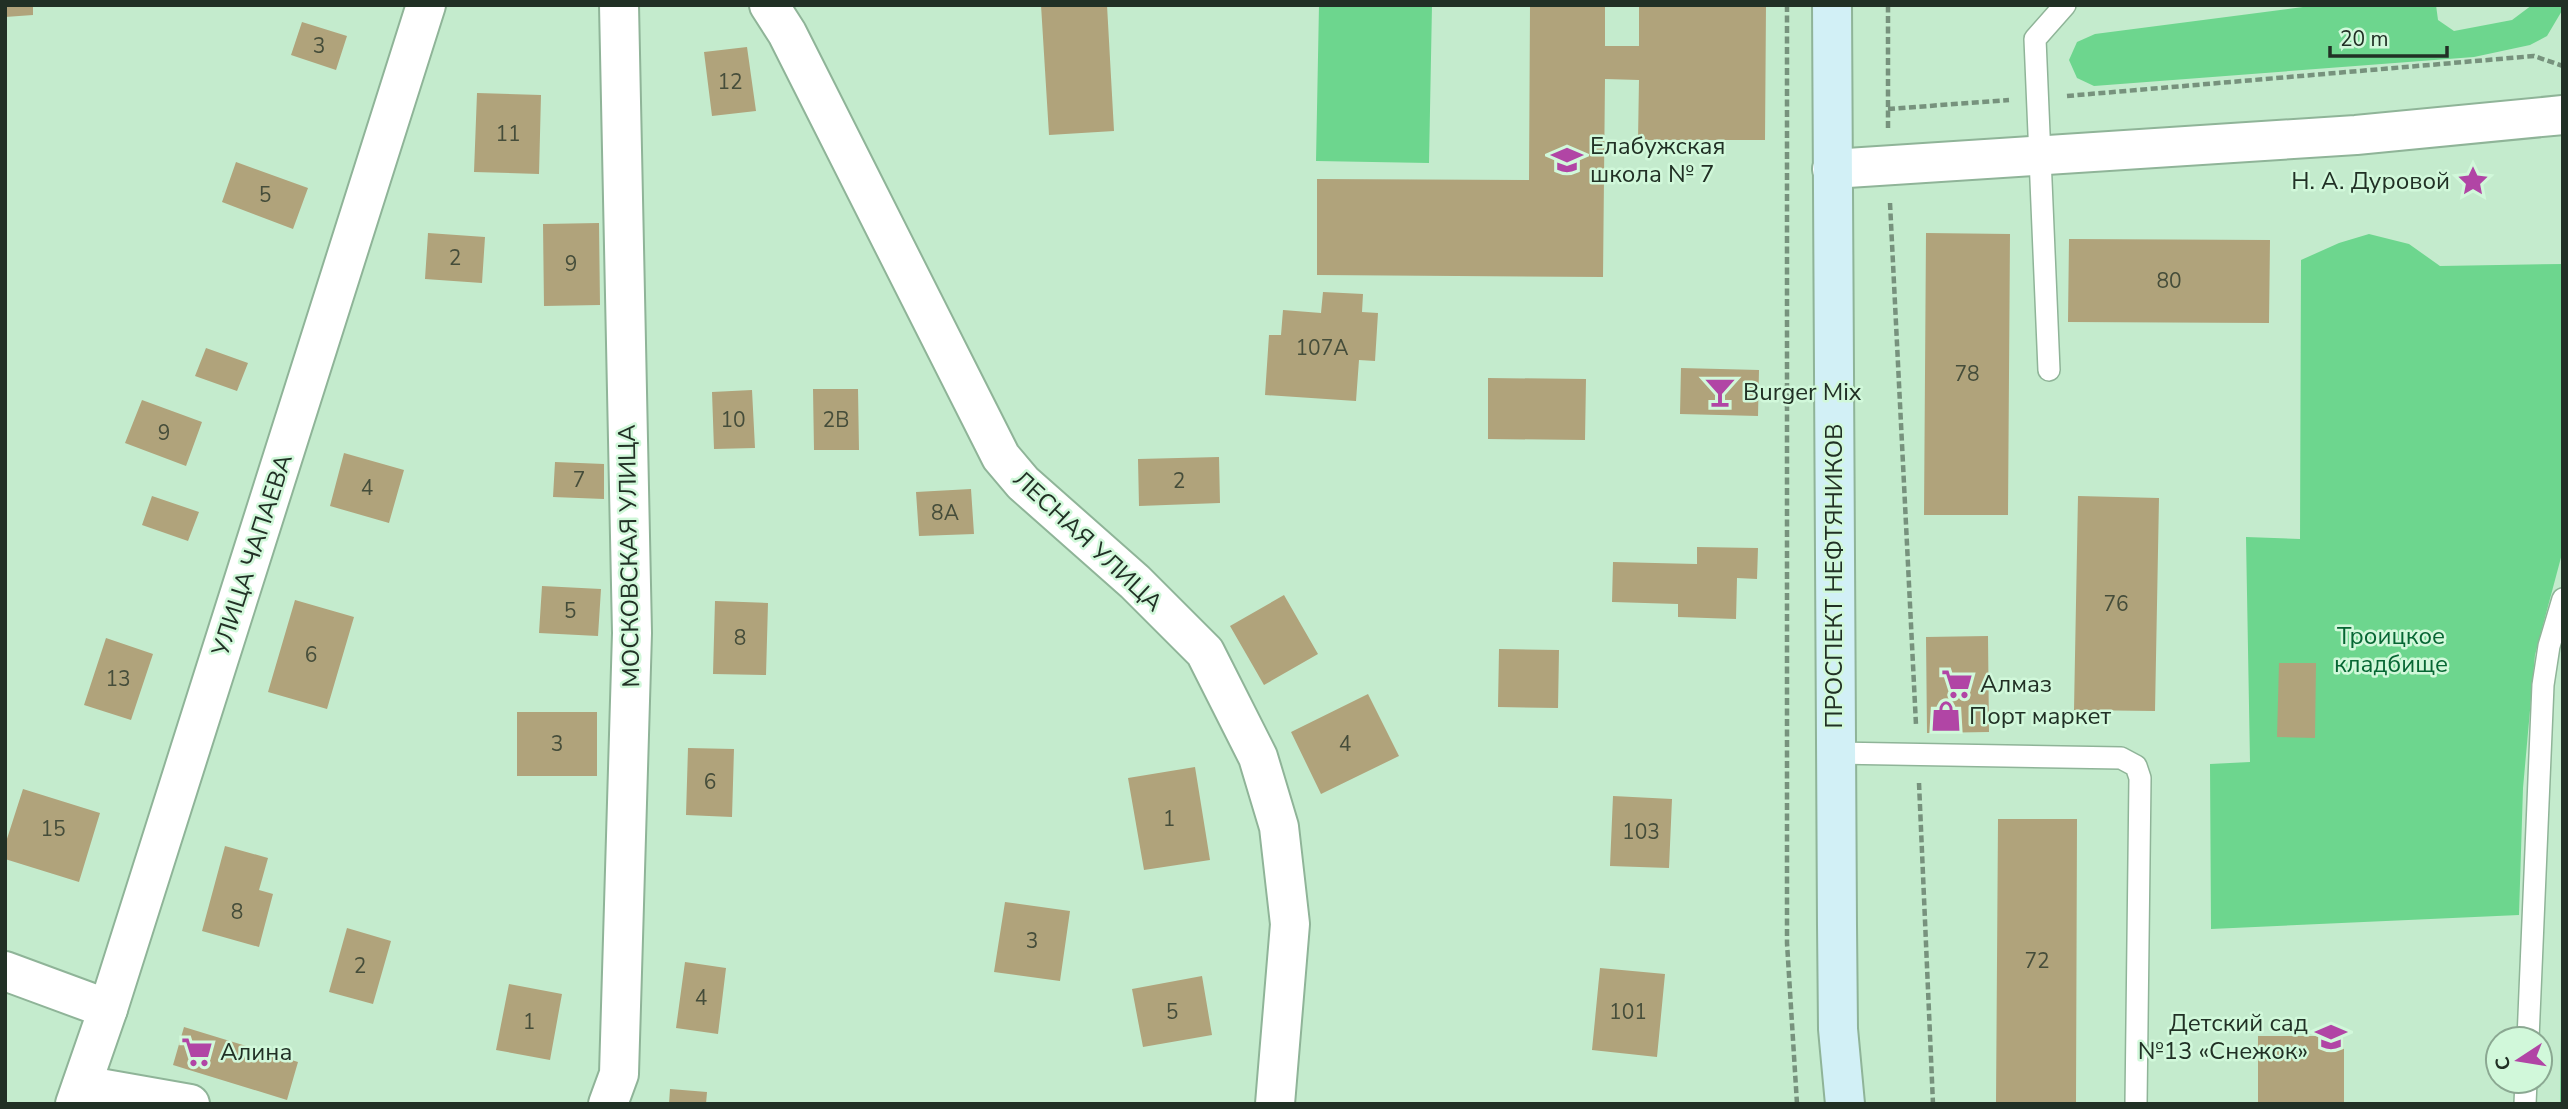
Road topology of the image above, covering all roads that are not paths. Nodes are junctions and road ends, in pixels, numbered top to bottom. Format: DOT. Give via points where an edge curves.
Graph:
graph roads {
  1 [pos="426,5"];
  2 [pos="619,5"];
  3 [pos="769,5"];
  4 [pos="1832,5"];
  5 [pos="2065,5"];
  6 [pos="2563,116"];
  7 [pos="2040,155"];
  8 [pos="1832,169"];
  9 [pos="2049,370"];
  10 [pos="2563,599"];
  11 [pos="1835,753"];
  12 [pos="5,971"];
  13 [pos="108,1009"];
  14 [pos="2529,1025"];
  15 [pos="79,1094"];
  16 [pos="190,1104"];
  17 [pos="608,1104"];
  18 [pos="1275,1104"];
  19 [pos="1845,1104"];
  20 [pos="2136,1104"];
  1 -- 13 [label="street, УЛИЦА ЧАПАЕВА"];
  2 -- 17 [label="street, МОСКОВСКАЯ УЛИЦА" via="632,633 619,1074"];
  3 -- 18 [label="street, ЛЕСНАЯ УЛИЦА" via="1001,457 1023,483 1135,582 1205,652 1258,757 1279,827 1290,924"];
  4 -- 8 [label="main road, ПРОСПЕКТ НЕФТЯНИКОВ"];
  5 -- 7 [label="lane" via="2035,39"];
  6 -- 7 [label="street" via="2356,135"];
  7 -- 8 [label="street"];
  7 -- 9 [label="lane"];
  8 -- 11 [label="main road, ПРОСПЕКТ НЕФТЯНИКОВ"];
  10 -- 14 [label="lane" via="2543,685"];
  11 -- 19 [label="main road, ПРОСПЕКТ НЕФТЯНИКОВ" via="1838,1029"];
  11 -- 20 [label="lane" via="2121,758 2136,766 2140,778"];
  12 -- 13 [label="street"];
  13 -- 15 [label="street, УЛИЦА ЧАПАЕВА"];
  15 -- 16 [label="street"];
}
